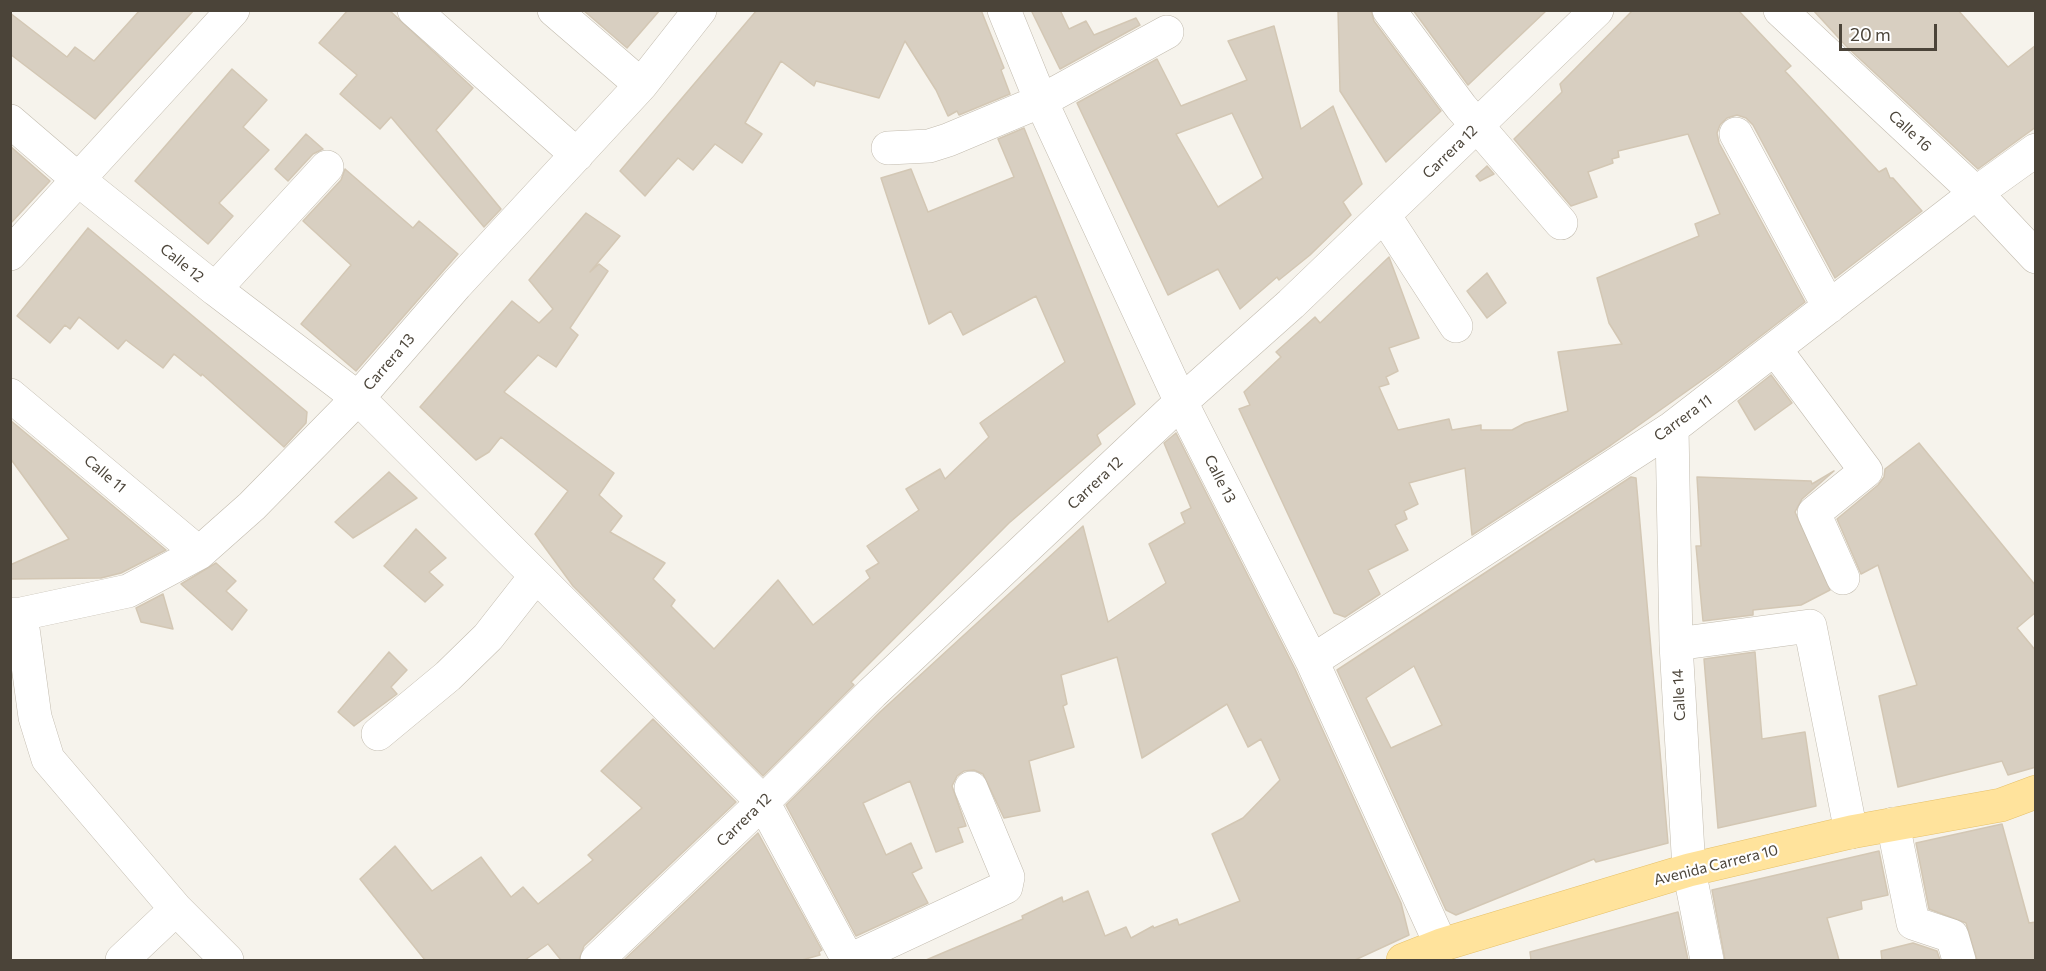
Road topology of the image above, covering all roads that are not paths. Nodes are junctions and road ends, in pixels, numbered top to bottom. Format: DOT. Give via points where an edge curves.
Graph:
graph roads {
  1 [pos="233,10"];
  2 [pos="414,10"];
  3 [pos="554,10"];
  4 [pos="700,10"];
  5 [pos="1004,10"];
  6 [pos="1389,10"];
  7 [pos="1597,10"];
  8 [pos="1780,10"];
  9 [pos="1167,32"];
  10 [pos="641,84"];
  11 [pos="1041,101"];
  12 [pos="10,121"];
  13 [pos="1477,126"];
  14 [pos="1736,134"];
  15 [pos="888,148"];
  16 [pos="2036,150"];
  17 [pos="577,155"];
  18 [pos="327,167"];
  19 [pos="80,181"];
  20 [pos="1976,193"];
  21 [pos="1384,215"];
  22 [pos="1561,223"];
  23 [pos="10,254"];
  24 [pos="2036,257"];
  25 [pos="215,289"];
  26 [pos="1829,307"];
  27 [pos="1456,326"];
  28 [pos="1774,349"];
  29 [pos="10,395"];
  30 [pos="358,398"];
  31 [pos="1181,402"];
  32 [pos="1672,428"];
  33 [pos="199,553"];
  34 [pos="535,577"];
  35 [pos="1843,578"];
  36 [pos="16,614"];
  37 [pos="1676,644"];
  38 [pos="1312,661"];
  39 [pos="378,734"];
  40 [pos="971,788"];
  41 [pos="2036,792"];
  42 [pos="762,802"];
  43 [pos="1893,824"];
  44 [pos="1851,832"];
  45 [pos="1689,870"];
  46 [pos="176,909"];
  47 [pos="1441,945"];
  48 [pos="122,960"];
  49 [pos="227,960"];
  50 [pos="597,960"];
  51 [pos="849,960"];
  52 [pos="1403,960"];
  53 [pos="1707,960"];
  54 [pos="1959,960"];
  1 -- 19 [label="street"];
  2 -- 17 [label="street"];
  3 -- 10 [label="street"];
  4 -- 10 [label="street, Carrera 13"];
  5 -- 11 [label="street, Calle 13"];
  6 -- 13 [label="street"];
  7 -- 13 [label="street, Carrera 12"];
  8 -- 20 [label="street, Calle 16"];
  9 -- 11 [label="street"];
  10 -- 17 [label="street, Carrera 13"];
  11 -- 15 [label="street" via="929,146"];
  11 -- 31 [label="street, Calle 13"];
  12 -- 19 [label="street, Calle 12"];
  13 -- 21 [label="street, Carrera 12"];
  13 -- 22 [label="street"];
  14 -- 26 [label="street"];
  16 -- 20 [label="street, Carrera 11"];
  17 -- 30 [label="street, Carrera 13"];
  18 -- 25 [label="street"];
  19 -- 23 [label="street"];
  19 -- 25 [label="street, Calle 12"];
  20 -- 24 [label="street, Calle 16"];
  20 -- 26 [label="street, Carrera 11"];
  21 -- 27 [label="street"];
  21 -- 31 [label="street, Carrera 12"];
  25 -- 30 [label="street, Calle 12"];
  26 -- 28 [label="street, Carrera 11"];
  28 -- 32 [label="street, Carrera 11"];
  28 -- 35 [label="street" via="1866,471 1814,513"];
  29 -- 33 [label="street, Calle 11"];
  30 -- 33 [label="street, Carrera 13" via="252,506"];
  30 -- 34 [label="street, Calle 12"];
  31 -- 38 [label="street, Calle 13"];
  31 -- 42 [label="street, Carrera 12"];
  32 -- 37 [label="street, Calle 14"];
  32 -- 38 [label="street, Carrera 11"];
  33 -- 36 [label="street, Carrera 13" via="128,591"];
  34 -- 39 [label="street" via="488,637"];
  34 -- 42 [label="street, Calle 12"];
  36 -- 46 [label="street" via="35,717 48,759"];
  37 -- 44 [label="street" via="1810,626"];
  37 -- 45 [label="street, Calle 14"];
  38 -- 47 [label="street, Calle 13"];
  40 -- 51 [label="street" via="1008,877 1006,887"];
  41 -- 43 [label="main road, Avenida Carrera 10" via="2001,805"];
  42 -- 50 [label="street, Carrera 12"];
  42 -- 51 [label="street, Calle 12"];
  43 -- 44 [label="main road, Avenida Carrera 10"];
  43 -- 54 [label="street" via="1912,923 1952,936"];
  44 -- 45 [label="main road, Avenida Carrera 10"];
  45 -- 47 [label="main road, Avenida Carrera 10"];
  45 -- 53 [label="street, Calle 14"];
  46 -- 48 [label="street"];
  46 -- 49 [label="street"];
  47 -- 52 [label="main road, Avenida Carrera 10"];
}
